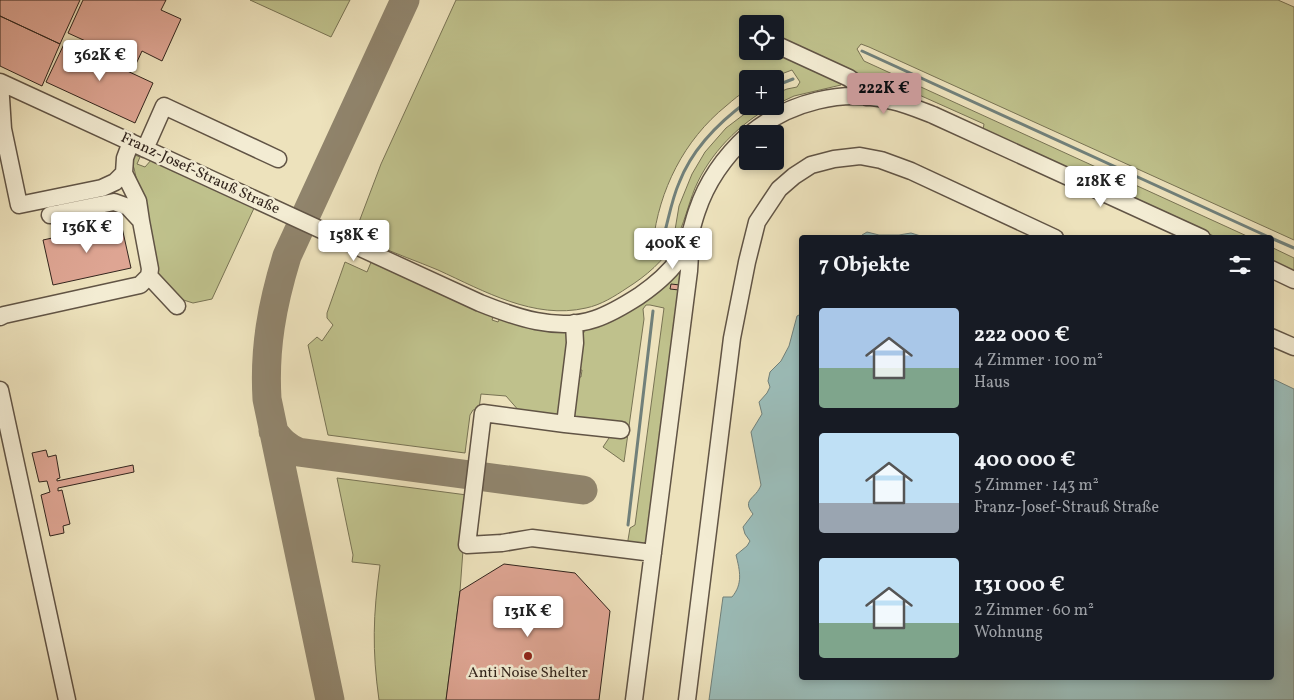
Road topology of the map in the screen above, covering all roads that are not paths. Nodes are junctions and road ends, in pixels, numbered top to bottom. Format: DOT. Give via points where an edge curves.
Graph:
graph roads {
  1 [pos="784,48"];
  2 [pos="0,82"];
  3 [pos="866,97"];
  4 [pos="762,125"];
  5 [pos="739,144"];
  6 [pos="138,146"];
  7 [pos="278,159"];
  8 [pos="124,173"];
  9 [pos="120,203"];
  10 [pos="50,215"];
  11 [pos="141,221"];
  12 [pos="1048,235"];
  13 [pos="1195,235"];
  14 [pos="688,243"];
  15 [pos="1274,270"];
  16 [pos="149,276"];
  17 [pos="1294,280"];
  18 [pos="177,306"];
  19 [pos="0,317"];
  20 [pos="574,323"];
  21 [pos="1274,338"];
  22 [pos="1294,347"];
  23 [pos="0,390"];
  24 [pos="566,424"];
  25 [pos="621,430"];
  26 [pos="653,553"];
  27 [pos="67,700"];
  28 [pos="634,700"];
  29 [pos="687,700"];
  1 -- 3 [label="street" via="849,78 860,86"];
  2 -- 6 [label="street, Franz-Josef-Strauß Straße"];
  2 -- 8 [label="street" via="3,128 19,205 102,188"];
  3 -- 4 [label="street" via="844,96 805,104"];
  3 -- 13 [label="street" via="891,100 933,115"];
  5 -- 14 [label="street" via="714,174 700,202"];
  6 -- 7 [label="street" via="164,106"];
  6 -- 8 [label="street" via="125,158"];
  6 -- 20 [label="street, Franz-Josef-Strauß Straße" via="499,311 544,322"];
  8 -- 9 [label="street"];
  8 -- 11 [label="street" via="138,201"];
  9 -- 10 [label="street"];
  9 -- 11 [label="street"];
  11 -- 16 [label="street"];
  12 -- 29 [label="street" via="911,172 860,156 811,165 779,189 756,222 732,338"];
  14 -- 20 [label="street, Franz-Josef-Strauß Straße" via="676,263 649,289 604,316"];
  14 -- 26 [label="street" via="689,271"];
  15 -- 17 [label="street"];
  16 -- 18 [label="street"];
  16 -- 19 [label="street" via="140,285 127,289"];
  20 -- 24 [label="street" via="576,343"];
  21 -- 22 [label="street"];
  23 -- 27 [label="street"];
  24 -- 25 [label="street"];
  24 -- 26 [label="street" via="483,413 467,545 532,538"];
  26 -- 28 [label="street"];
}
